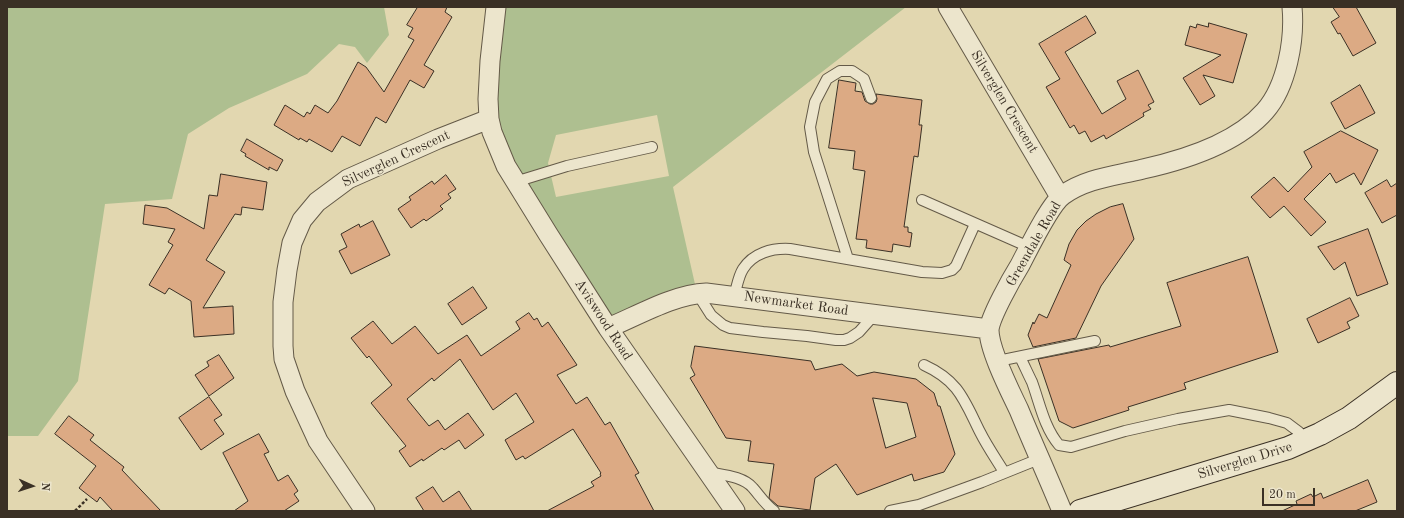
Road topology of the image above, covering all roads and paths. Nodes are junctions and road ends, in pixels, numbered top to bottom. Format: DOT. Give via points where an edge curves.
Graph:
graph roads {
  1 [pos="496,7"];
  2 [pos="948,7"];
  3 [pos="1292,7"];
  4 [pos="871,98"];
  5 [pos="489,119"];
  6 [pos="652,147"];
  7 [pos="515,182"];
  8 [pos="1060,197"];
  9 [pos="922,200"];
  10 [pos="975,224"];
  11 [pos="1029,247"];
  12 [pos="848,259"];
  13 [pos="697,293"];
  14 [pos="734,296"];
  15 [pos="875,314"];
  16 [pos="608,328"];
  17 [pos="989,329"];
  18 [pos="1095,341"];
  19 [pos="1020,357"];
  20 [pos="998,361"];
  21 [pos="924,365"];
  22 [pos="1397,383"];
  23 [pos="1303,442"];
  24 [pos="1039,459"];
  25 [pos="707,472"];
  26 [pos="1004,472"];
  27 [pos="87,499"];
  28 [pos="75,511"];
  29 [pos="365,511"];
  30 [pos="735,511"];
  31 [pos="774,511"];
  32 [pos="890,511"];
  33 [pos="1062,511"];
  34 [pos="1080,511"];
  1 -- 5 [label="street" via="490,61"];
  2 -- 8 [label="street, Silverglen Crescent"];
  3 -- 8 [label="street, Greendale Road" via="1292,41 1278,91 1266,111 1245,129 1212,147 1144,169 1101,178 1078,186"];
  4 -- 12 [label="lane" via="864,79 852,71 840,71 827,80 815,102 810,127 814,152"];
  5 -- 7 [label="street, Aviswood Road" via="506,166"];
  5 -- 29 [label="street, Silverglen Crescent" via="438,138 348,179 317,202 302,220 292,243 283,302 284,359 295,391 318,441"];
  6 -- 7 [label="lane" via="567,166"];
  7 -- 16 [label="street, Aviswood Road"];
  8 -- 11 [label="street, Greendale Road"];
  9 -- 10 [label="lane"];
  10 -- 11 [label="lane"];
  10 -- 12 [label="lane" via="956,266 946,273 922,272"];
  11 -- 17 [label="street, Greendale Road"];
  12 -- 14 [label="lane" via="790,249 772,250 747,263 739,276"];
  13 -- 14 [label="street, Newmarket Road"];
  13 -- 15 [label="lane" via="711,315 723,325 763,332 844,340 859,332"];
  13 -- 16 [label="street, Newmarket Road" via="674,299"];
  14 -- 15 [label="street, Newmarket Road"];
  15 -- 17 [label="street, Newmarket Road"];
  16 -- 25 [label="street, Aviswood Road"];
  17 -- 20 [label="street"];
  18 -- 19 [label="lane"];
  19 -- 20 [label="lane"];
  19 -- 23 [label="lane" via="1048,428 1059,445 1071,447 1170,420 1229,410 1287,423 1299,432"];
  20 -- 24 [label="street"];
  21 -- 26 [label="lane" via="938,371 957,388"];
  22 -- 23 [label="street, Silverglen Drive" via="1349,418"];
  23 -- 34 [label="street, Silverglen Drive"];
  24 -- 26 [label="lane"];
  24 -- 33 [label="street"];
  25 -- 30 [label="street, Aviswood Road"];
  25 -- 31 [label="lane" via="746,482"];
  26 -- 32 [label="lane" via="918,505"];
  27 -- 28 [label="path"];
}
